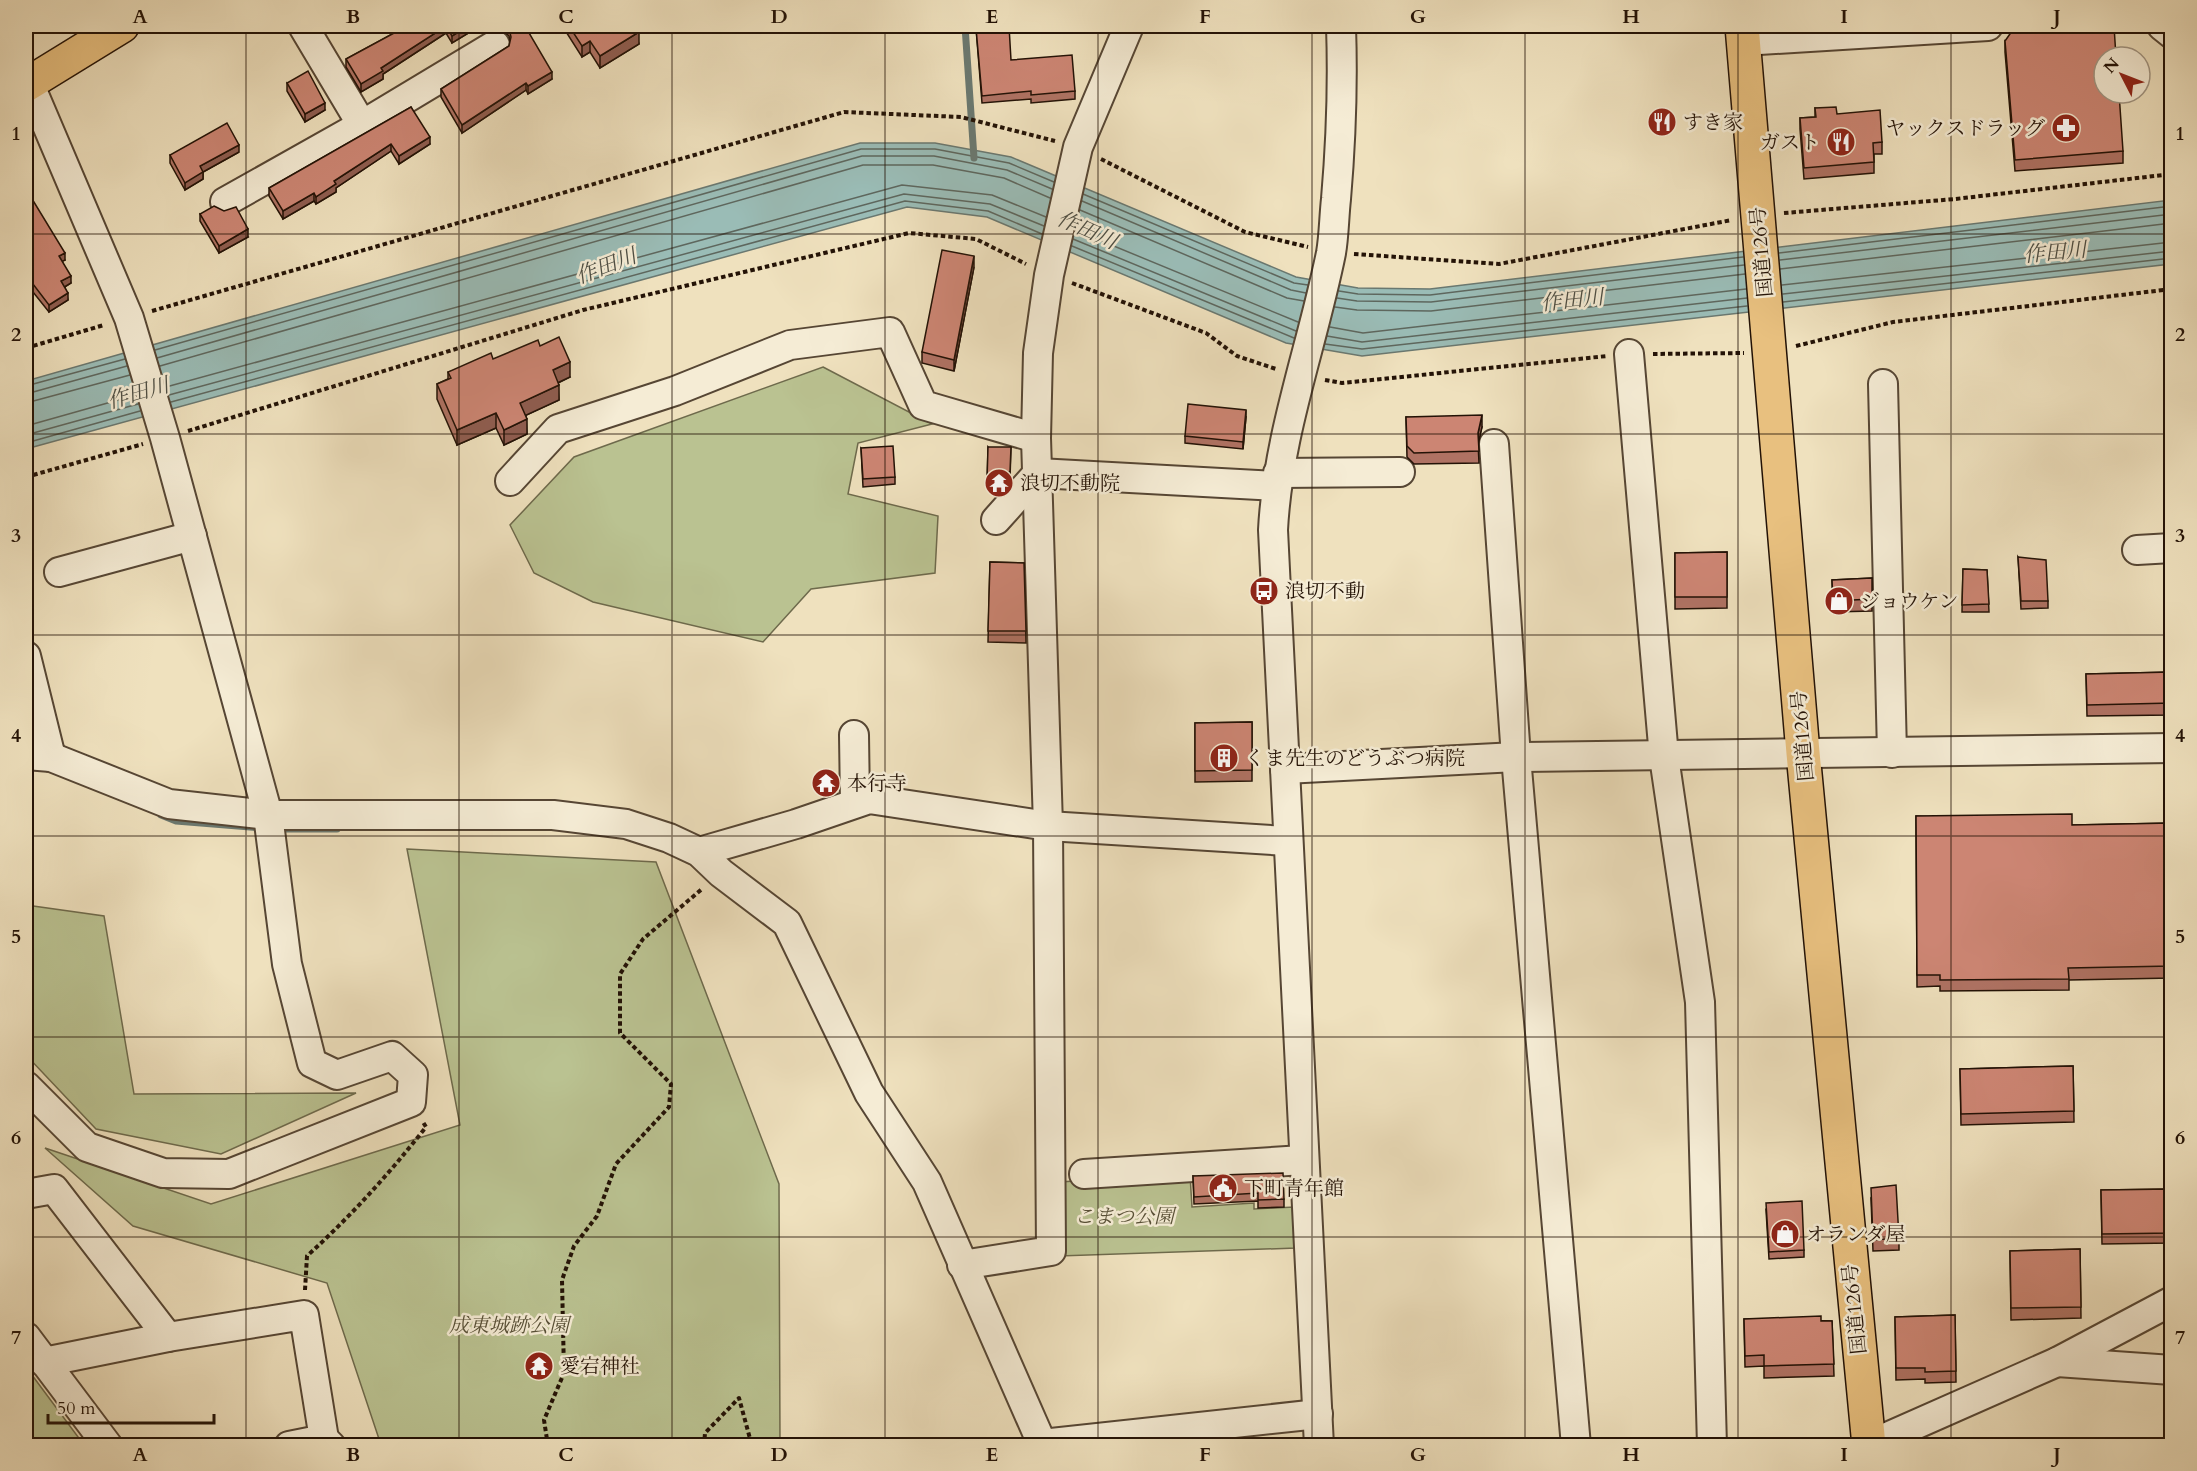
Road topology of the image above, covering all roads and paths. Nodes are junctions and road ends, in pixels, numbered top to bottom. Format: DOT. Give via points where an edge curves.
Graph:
graph roads {
  1 [pos="122,26"];
  2 [pos="303,26"];
  3 [pos="1129,26"];
  4 [pos="1341,26"];
  5 [pos="1988,26"];
  6 [pos="2162,26"];
  7 [pos="1742,33"];
  8 [pos="2172,34"];
  9 [pos="495,45"];
  10 [pos="27,84"];
  11 [pos="362,125"];
  12 [pos="1078,147"];
  13 [pos="2172,174"];
  14 [pos="225,202"];
  15 [pos="1757,215"];
  16 [pos="1331,252"];
  17 [pos="2172,289"];
  18 [pos="129,318"];
  19 [pos="26,348"];
  20 [pos="1770,352"];
  21 [pos="1629,354"];
  22 [pos="1883,384"];
  23 [pos="1036,438"];
  24 [pos="1494,444"];
  25 [pos="1400,472"];
  26 [pos="1038,473"];
  27 [pos="1276,480"];
  28 [pos="510,481"];
  29 [pos="996,520"];
  30 [pos="192,536"];
  31 [pos="2172,548"];
  32 [pos="2137,550"];
  33 [pos="59,572"];
  34 [pos="26,656"];
  35 [pos="854,735"];
  36 [pos="2172,748"];
  37 [pos="1803,753"];
  38 [pos="1892,753"];
  39 [pos="38,756"];
  40 [pos="1515,757"];
  41 [pos="1664,757"];
  42 [pos="1285,769"];
  43 [pos="855,803"];
  44 [pos="269,825"];
  45 [pos="1048,826"];
  46 [pos="1287,841"];
  47 [pos="699,852"];
  48 [pos="711,881"];
  49 [pos="26,1086"];
  50 [pos="411,1102"];
  51 [pos="1304,1160"];
  52 [pos="1084,1174"];
  53 [pos="26,1194"];
  54 [pos="962,1265"];
  55 [pos="2172,1301"];
  56 [pos="304,1315"];
  57 [pos="26,1337"];
  58 [pos="168,1337"];
  59 [pos="44,1362"];
  60 [pos="2057,1362"];
  61 [pos="2172,1370"];
  62 [pos="1318,1414"];
  63 [pos="328,1442"];
  64 [pos="1042,1445"];
  65 [pos="1868,1445"];
  66 [pos="108,1446"];
  67 [pos="290,1446"];
  68 [pos="548,1446"];
  69 [pos="705,1446"];
  70 [pos="752,1446"];
  71 [pos="1319,1446"];
  72 [pos="1576,1446"];
  73 [pos="1712,1446"];
  1 -- 10 [label="main road"];
  2 -- 11 [label="street"];
  3 -- 12 [label="street"];
  4 -- 16 [label="street" via="1338,171"];
  5 -- 7 [label="street"];
  6 -- 8 [label="street"];
  7 -- 15 [label="main road, 国道126号"];
  9 -- 11 [label="street"];
  10 -- 18 [label="street"];
  11 -- 14 [label="street"];
  12 -- 16 [label="path" via="1245,232"];
  12 -- 18 [label="path" via="961,117 844,112"];
  12 -- 23 [label="street" via="1049,275 1038,353"];
  13 -- 15 [label="path" via="1955,199"];
  15 -- 16 [label="path" via="1499,264"];
  15 -- 20 [label="main road, 国道126号"];
  16 -- 27 [label="street"];
  17 -- 20 [label="path" via="1893,322"];
  18 -- 19 [label="path"];
  18 -- 30 [label="street"];
  20 -- 37 [label="main road, 国道126号"];
  21 -- 41 [label="street"];
  22 -- 38 [label="street"];
  23 -- 26 [label="street"];
  23 -- 28 [label="street" via="922,405 890,332 790,345 675,391 558,429"];
  24 -- 40 [label="street"];
  25 -- 27 [label="street"];
  26 -- 27 [label="street"];
  26 -- 29 [label="street"];
  26 -- 45 [label="street"];
  27 -- 42 [label="street" via="1274,530"];
  30 -- 33 [label="street"];
  30 -- 44 [label="street"];
  31 -- 32 [label="street"];
  34 -- 39 [label="street"];
  35 -- 43 [label="street"];
  36 -- 38 [label="street"];
  37 -- 38 [label="street"];
  37 -- 41 [label="street"];
  37 -- 65 [label="main road, 国道126号"];
  39 -- 44 [label="street" via="169,804"];
  40 -- 41 [label="street"];
  40 -- 42 [label="street"];
  40 -- 72 [label="street"];
  41 -- 73 [label="street" via="1700,1002"];
  42 -- 46 [label="street"];
  43 -- 45 [label="street" via="869,799"];
  43 -- 47 [label="street"];
  44 -- 47 [label="street" via="553,815 626,824"];
  44 -- 50 [label="street" via="287,964 312,1063 337,1075 392,1056 413,1075"];
  45 -- 46 [label="street"];
  45 -- 54 [label="street" via="1052,1251"];
  46 -- 51 [label="street"];
  47 -- 54 [label="street" via="788,923 869,1093 927,1182"];
  48 -- 68 [label="path" via="643,939 620,974 620,1033 671,1084 669,1107 616,1164 597,1216 574,1246 562,1280 564,1373 544,1420"];
  49 -- 50 [label="street" via="87,1147 163,1173 229,1174"];
  50 -- 56 [label="path" via="426,1127 352,1215 307,1256"];
  51 -- 52 [label="street"];
  51 -- 62 [label="street"];
  53 -- 58 [label="street" via="54,1190"];
  54 -- 64 [label="street"];
  55 -- 60 [label="street"];
  56 -- 58 [label="street"];
  56 -- 63 [label="street"];
  57 -- 59 [label="street"];
  58 -- 59 [label="street"];
  59 -- 66 [label="street"];
  60 -- 61 [label="street"];
  60 -- 65 [label="street"];
  62 -- 64 [label="street"];
  62 -- 71 [label="street"];
  63 -- 67 [label="street"];
  69 -- 70 [label="path" via="705,1434 739,1398"];
}
